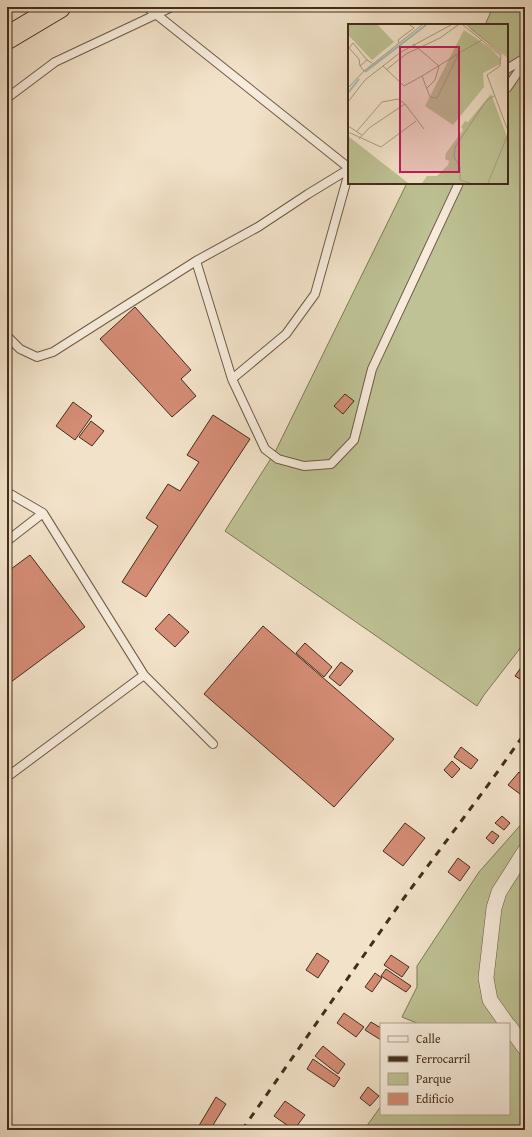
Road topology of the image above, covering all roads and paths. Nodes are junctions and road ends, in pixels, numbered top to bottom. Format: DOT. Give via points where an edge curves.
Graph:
graph roads {
  1 [pos="59,7"];
  2 [pos="147,7"];
  3 [pos="172,7"];
  4 [pos="155,15"];
  5 [pos="7,38"];
  6 [pos="525,58"];
  7 [pos="525,62"];
  8 [pos="508,68"];
  9 [pos="508,87"];
  10 [pos="7,98"];
  11 [pos="348,169"];
  12 [pos="348,171"];
  13 [pos="348,174"];
  14 [pos="458,184"];
  15 [pos="196,262"];
  16 [pos="7,336"];
  17 [pos="232,380"];
  18 [pos="7,492"];
  19 [pos="43,513"];
  20 [pos="7,541"];
  21 [pos="144,675"];
  22 [pos="213,744"];
  23 [pos="7,777"];
  24 [pos="525,851"];
  25 [pos="507,1023"];
  26 [pos="510,1028"];
  27 [pos="525,1048"];
  1 -- 5 [label="highway"];
  2 -- 4 [label="lane"];
  3 -- 4 [label="lane"];
  4 -- 10 [label="lane" via="55,62"];
  4 -- 11 [label="lane"];
  6 -- 8 [label="lane"];
  7 -- 9 [label="lane"];
  12 -- 15 [label="lane"];
  13 -- 17 [label="lane" via="315,294 286,334"];
  14 -- 17 [label="lane" via="372,369 354,440 331,464 304,466 278,459 266,449"];
  15 -- 16 [label="lane" via="53,352 37,357 20,349"];
  15 -- 17 [label="lane"];
  18 -- 19 [label="lane"];
  19 -- 20 [label="lane"];
  19 -- 21 [label="lane"];
  21 -- 22 [label="lane"];
  21 -- 23 [label="lane"];
  24 -- 25 [label="street" via="499,892 494,908 486,978 490,1000"];
  26 -- 27 [label="street"];
}
